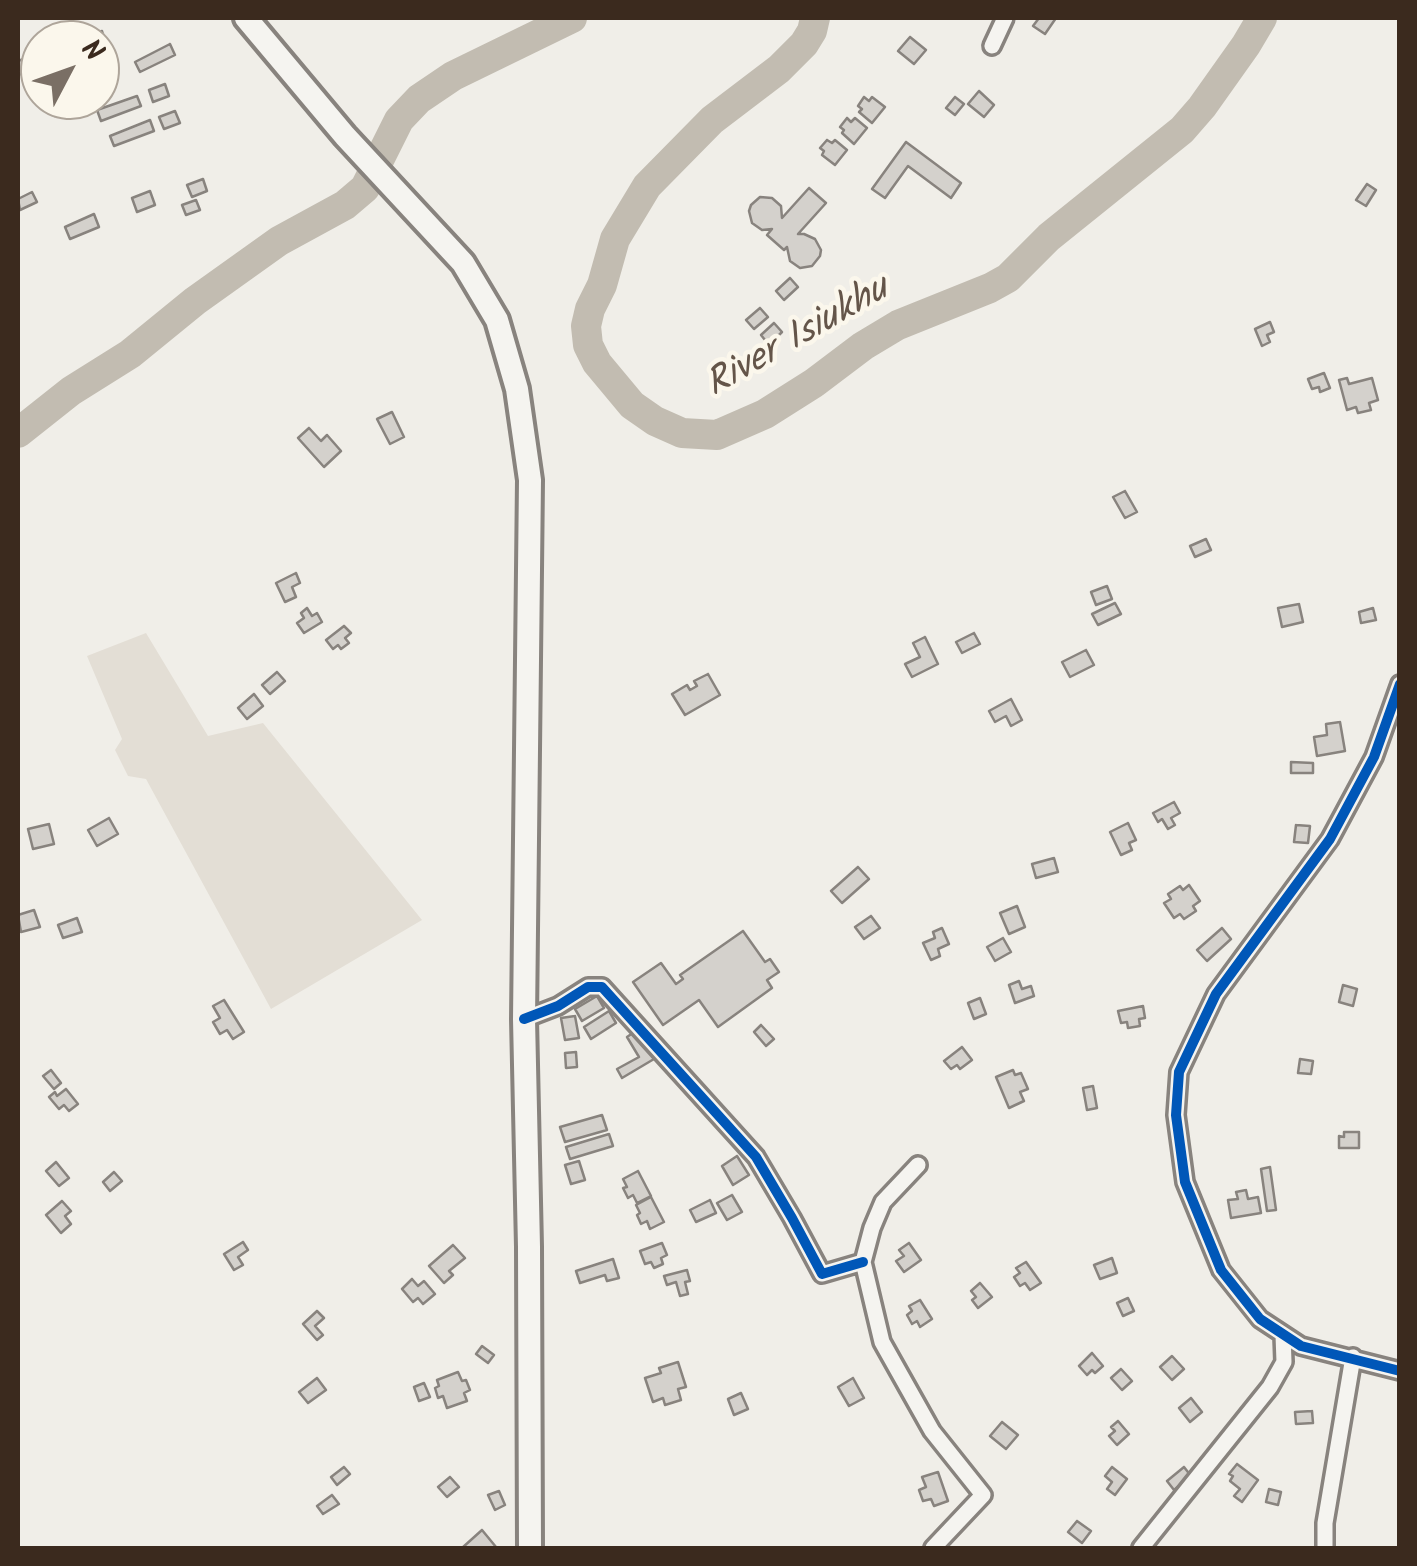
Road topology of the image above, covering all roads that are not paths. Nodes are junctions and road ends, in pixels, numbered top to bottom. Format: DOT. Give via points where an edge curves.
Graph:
graph roads {
  1 [pos="246,18"];
  2 [pos="1005,18"];
  3 [pos="992,46"];
  4 [pos="1400,684"];
  5 [pos="524,1019"];
  6 [pos="918,1165"];
  7 [pos="863,1262"];
  8 [pos="1283,1335"];
  9 [pos="1352,1357"];
  10 [pos="1400,1370"];
  11 [pos="530,1548"];
  12 [pos="934,1548"];
  13 [pos="1141,1548"];
  14 [pos="1325,1548"];
  1 -- 5 [label="main road" via="463,263 497,320 517,389 530,480"];
  2 -- 3 [label="street"];
  4 -- 8 [label="street" via="1374,757 1330,840 1216,994 1179,1072 1176,1115 1185,1182 1222,1270 1260,1318"];
  5 -- 7 [label="street" via="588,987 602,987 756,1157 822,1274"];
  5 -- 11 [label="main road"];
  6 -- 7 [label="street" via="882,1202"];
  7 -- 12 [label="street" via="882,1342 932,1431 983,1495"];
  8 -- 9 [label="street" via="1301,1346"];
  8 -- 13 [label="street" via="1284,1362 1270,1387"];
  9 -- 10 [label="street"];
  9 -- 14 [label="street"];
}
